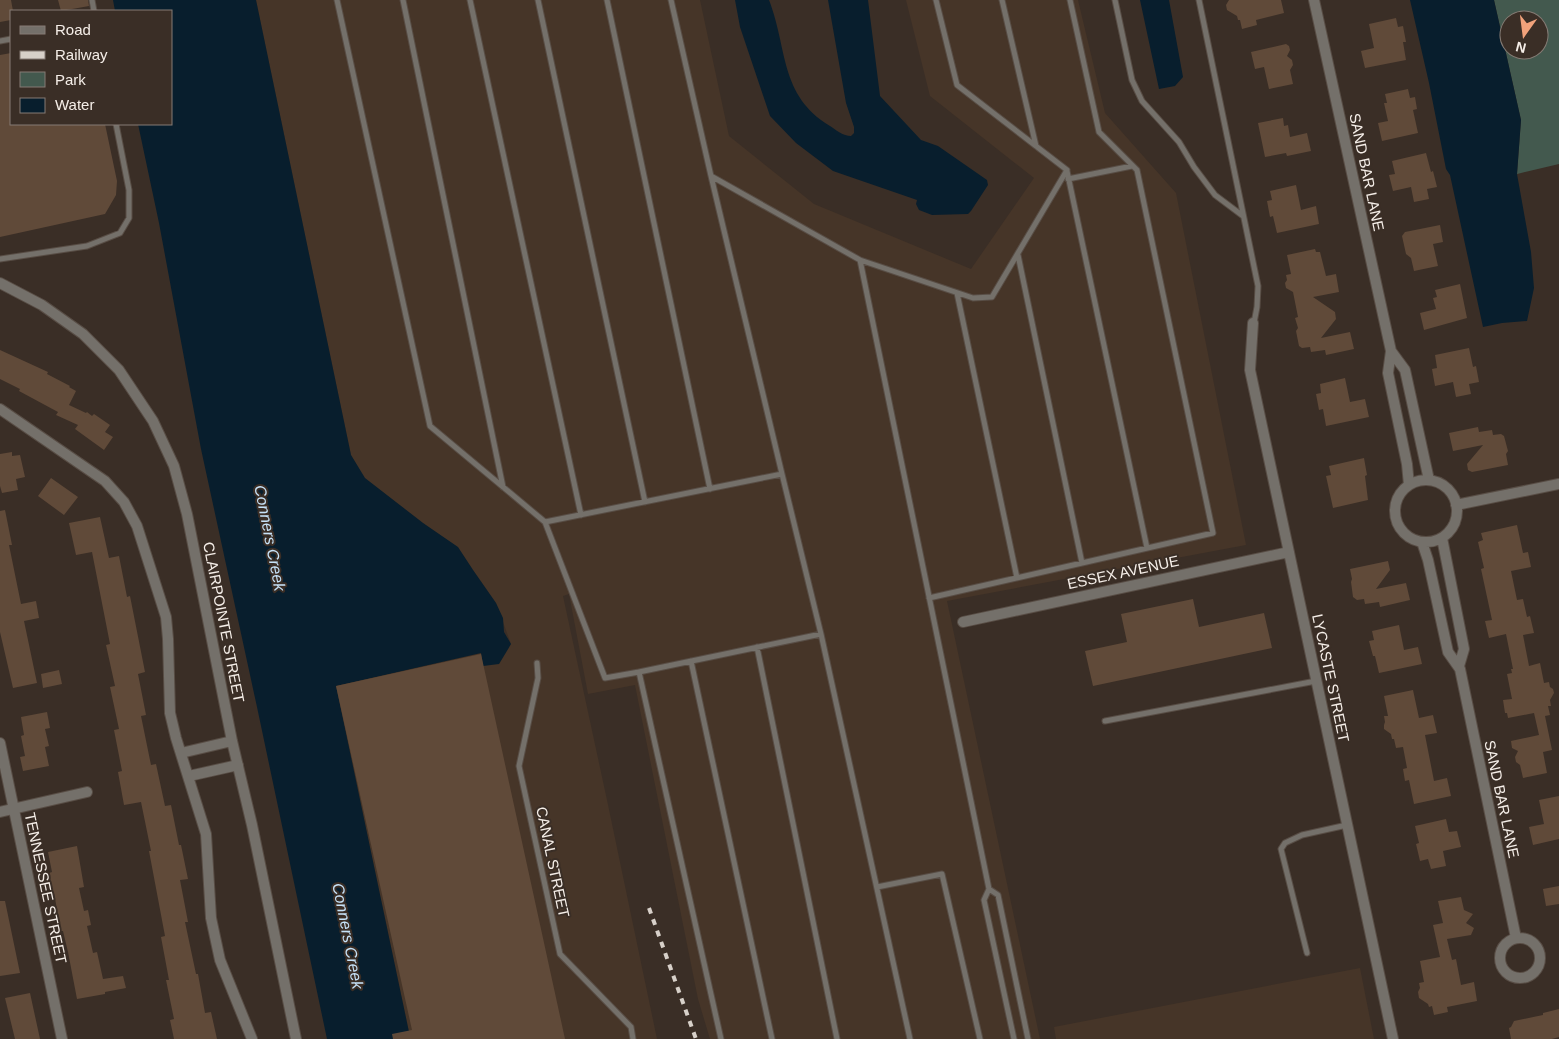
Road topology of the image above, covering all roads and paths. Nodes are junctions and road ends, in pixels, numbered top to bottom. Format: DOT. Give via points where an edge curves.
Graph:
graph roads {
  1 [pos="338,0"];
  2 [pos="403,0"];
  3 [pos="470,0"];
  4 [pos="538,0"];
  5 [pos="607,0"];
  6 [pos="671,0"];
  7 [pos="936,0"];
  8 [pos="1002,0"];
  9 [pos="1070,0"];
  10 [pos="1115,0"];
  11 [pos="1198,0"];
  12 [pos="1314,0"];
  13 [pos="116,125"];
  14 [pos="1036,146"];
  15 [pos="1132,166"];
  16 [pos="1067,170"];
  17 [pos="711,176"];
  18 [pos="1068,179"];
  19 [pos="1243,216"];
  20 [pos="1018,255"];
  21 [pos="0,259"];
  22 [pos="860,260"];
  23 [pos="0,283"];
  24 [pos="957,293"];
  25 [pos="1254,323"];
  26 [pos="1392,350"];
  27 [pos="0,409"];
  28 [pos="5,415"];
  29 [pos="782,474"];
  30 [pos="1429,480"];
  31 [pos="1559,484"];
  32 [pos="1409,485"];
  33 [pos="503,487"];
  34 [pos="710,488"];
  35 [pos="645,502"];
  36 [pos="1456,504"];
  37 [pos="581,515"];
  38 [pos="545,522"];
  39 [pos="1442,538"];
  40 [pos="1422,542"];
  41 [pos="1147,548"];
  42 [pos="1289,552"];
  43 [pos="1082,563"];
  44 [pos="1017,578"];
  45 [pos="929,598"];
  46 [pos="963,622"];
  47 [pos="821,634"];
  48 [pos="757,647"];
  49 [pos="691,661"];
  50 [pos="538,663"];
  51 [pos="1459,666"];
  52 [pos="639,672"];
  53 [pos="1317,681"];
  54 [pos="1105,721"];
  55 [pos="232,741"];
  56 [pos="0,743"];
  57 [pos="181,753"];
  58 [pos="238,765"];
  59 [pos="188,776"];
  60 [pos="87,792"];
  61 [pos="14,809"];
  62 [pos="0,812"];
  63 [pos="1348,825"];
  64 [pos="877,887"];
  65 [pos="989,889"];
  66 [pos="1516,938"];
  67 [pos="1307,953"];
  68 [pos="62,1039"];
  69 [pos="252,1039"];
  70 [pos="296,1039"];
  71 [pos="633,1039"];
  72 [pos="721,1039"];
  73 [pos="772,1039"];
  74 [pos="837,1039"];
  75 [pos="910,1039"];
  76 [pos="980,1039"];
  77 [pos="1014,1039"];
  78 [pos="1028,1039"];
  79 [pos="1393,1039"];
  1 -- 33 [label="lane" via="430,426"];
  2 -- 33 [label="lane"];
  3 -- 37 [label="lane"];
  4 -- 35 [label="lane"];
  5 -- 34 [label="lane"];
  6 -- 17 [label="lane"];
  7 -- 14 [label="lane" via="957,85"];
  8 -- 14 [label="lane"];
  9 -- 15 [label="lane" via="1099,132"];
  10 -- 19 [label="lane" via="1132,80 1142,100 1179,142 1215,195"];
  11 -- 19 [label="lane"];
  12 -- 26 [label="street, SAND BAR LANE"];
  13 -- 21 [label="lane" via="129,190 129,218 120,233 87,246"];
  14 -- 16 [label="lane"];
  15 -- 18 [label="lane"];
  15 -- 41 [label="lane" via="1137,170 1213,533"];
  16 -- 18 [label="lane"];
  16 -- 20 [label="lane"];
  17 -- 22 [label="lane"];
  17 -- 29 [label="lane"];
  18 -- 41 [label="lane"];
  19 -- 25 [label="lane" via="1258,286"];
  20 -- 24 [label="lane" via="992,297 972,298"];
  20 -- 43 [label="lane"];
  22 -- 24 [label="lane"];
  22 -- 45 [label="lane"];
  23 -- 55 [label="street, CLAIRPOINTE STREET" via="42,305 83,334 119,370 153,421 174,466 187,514"];
  24 -- 44 [label="lane"];
  25 -- 42 [label="street, LYCASTE STREET" via="1250,370"];
  26 -- 30 [label="street, SAND BAR LANE" via="1405,370"];
  26 -- 32 [label="street, SAND BAR LANE" via="1388,373"];
  27 -- 28 [label="street"];
  28 -- 57 [label="street" via="105,481 124,502 137,526 166,617 170,713"];
  29 -- 34 [label="lane"];
  29 -- 47 [label="lane"];
  30 -- 32 [label="street"];
  30 -- 36 [label="street" via="1451,493"];
  31 -- 36 [label="street"];
  32 -- 40 [label="street" via="1397,500 1395,515 1400,529"];
  33 -- 38 [label="lane"];
  34 -- 35 [label="lane"];
  35 -- 37 [label="lane"];
  36 -- 39 [label="street" via="1457,515 1452,528"];
  37 -- 38 [label="lane"];
  38 -- 52 [label="lane" via="605,678"];
  39 -- 40 [label="street"];
  39 -- 51 [label="street, SAND BAR LANE" via="1464,649"];
  40 -- 51 [label="street, SAND BAR LANE" via="1448,652"];
  41 -- 43 [label="lane"];
  42 -- 46 [label="street, ESSEX AVENUE"];
  42 -- 53 [label="street, LYCASTE STREET"];
  43 -- 44 [label="lane"];
  44 -- 45 [label="lane"];
  45 -- 65 [label="lane"];
  47 -- 48 [label="lane"];
  47 -- 64 [label="lane"];
  48 -- 49 [label="lane"];
  48 -- 74 [label="lane"];
  49 -- 52 [label="lane"];
  49 -- 73 [label="lane"];
  50 -- 71 [label="lane, CANAL STREET" via="538,678 519,766 560,954 631,1027"];
  51 -- 66 [label="street, SAND BAR LANE"];
  52 -- 72 [label="lane"];
  53 -- 54 [label="lane"];
  53 -- 63 [label="street, LYCASTE STREET"];
  55 -- 57 [label="street"];
  55 -- 58 [label="street, CLAIRPOINTE STREET"];
  56 -- 61 [label="street, TENNESSEE STREET"];
  57 -- 59 [label="street"];
  58 -- 59 [label="street"];
  58 -- 70 [label="street, CLAIRPOINTE STREET"];
  59 -- 69 [label="street" via="206,834 212,918 220,960"];
  60 -- 61 [label="street"];
  61 -- 62 [label="street"];
  61 -- 68 [label="street, TENNESSEE STREET"];
  63 -- 67 [label="lane" via="1302,835 1285,843 1281,849"];
  63 -- 79 [label="street, LYCASTE STREET"];
  64 -- 75 [label="lane"];
  64 -- 76 [label="lane" via="942,874"];
  65 -- 77 [label="lane" via="984,900"];
  65 -- 78 [label="lane" via="998,895"];
}
